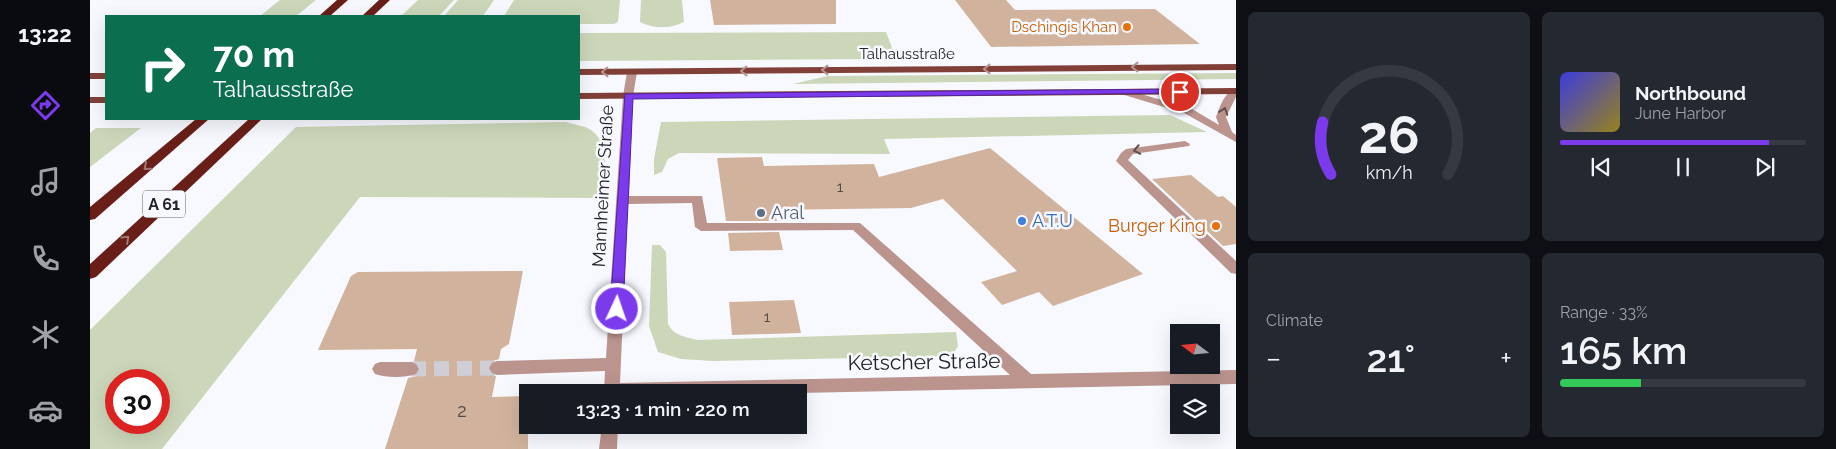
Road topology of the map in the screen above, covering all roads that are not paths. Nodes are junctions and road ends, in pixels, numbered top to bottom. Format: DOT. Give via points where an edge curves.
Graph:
graph roads {
  1 [pos="343,0"];
  2 [pos="385,0"];
  3 [pos="325,15"];
  4 [pos="368,15"];
  5 [pos="1236,66"];
  6 [pos="580,72"];
  7 [pos="632,72"];
  8 [pos="90,76"];
  9 [pos="105,76"];
  10 [pos="1236,91"];
  11 [pos="1124,92"];
  12 [pos="580,96"];
  13 [pos="628,96"];
  14 [pos="90,100"];
  15 [pos="105,100"];
  16 [pos="202,120"];
  17 [pos="255,120"];
  18 [pos="1231,136"];
  19 [pos="1185,144"];
  20 [pos="623,200"];
  21 [pos="90,215"];
  22 [pos="1236,268"];
  23 [pos="90,272"];
  24 [pos="614,364"];
  25 [pos="497,368"];
  26 [pos="380,369"];
  27 [pos="411,369"];
  28 [pos="1236,378"];
  29 [pos="1028,382"];
  30 [pos="613,384"];
  31 [pos="807,387"];
  32 [pos="609,434"];
  33 [pos="608,449"];
  1 -- 3 [label="highway"];
  2 -- 4 [label="highway"];
  5 -- 7 [label="main road, Talhausstraße, one-way"];
  7 -- 6 [label="main road, Talhausstraße, one-way"];
  7 -- 13 [label="street, Mannheimer Straße"];
  8 -- 9 [label="main road"];
  10 -- 11 [label="main road"];
  18 -- 10 [label="street, one-way" via="1221,117"];
  11 -- 13 [label="main road"];
  11 -- 18 [label="street" via="1188,111"];
  12 -- 13 [label="main road"];
  13 -- 20 [label="street, Mannheimer Straße"];
  14 -- 15 [label="main road"];
  16 -- 21 [label="highway, A 61, one-way"];
  23 -- 17 [label="highway, A 61, one-way"];
  19 -- 22 [label="street, one-way" via="1130,151 1122,162"];
  20 -- 24 [label="street, Mannheimer Straße"];
  20 -- 29 [label="street" via="698,200 701,227 856,226"];
  24 -- 25 [label="street"];
  24 -- 30 [label="street, Mannheimer Straße"];
  26 -- 27 [label="street"];
  28 -- 29 [label="street, Ketscher Straße"];
  29 -- 31 [label="street, Ketscher Straße"];
  32 -- 33 [label="street"];
}
